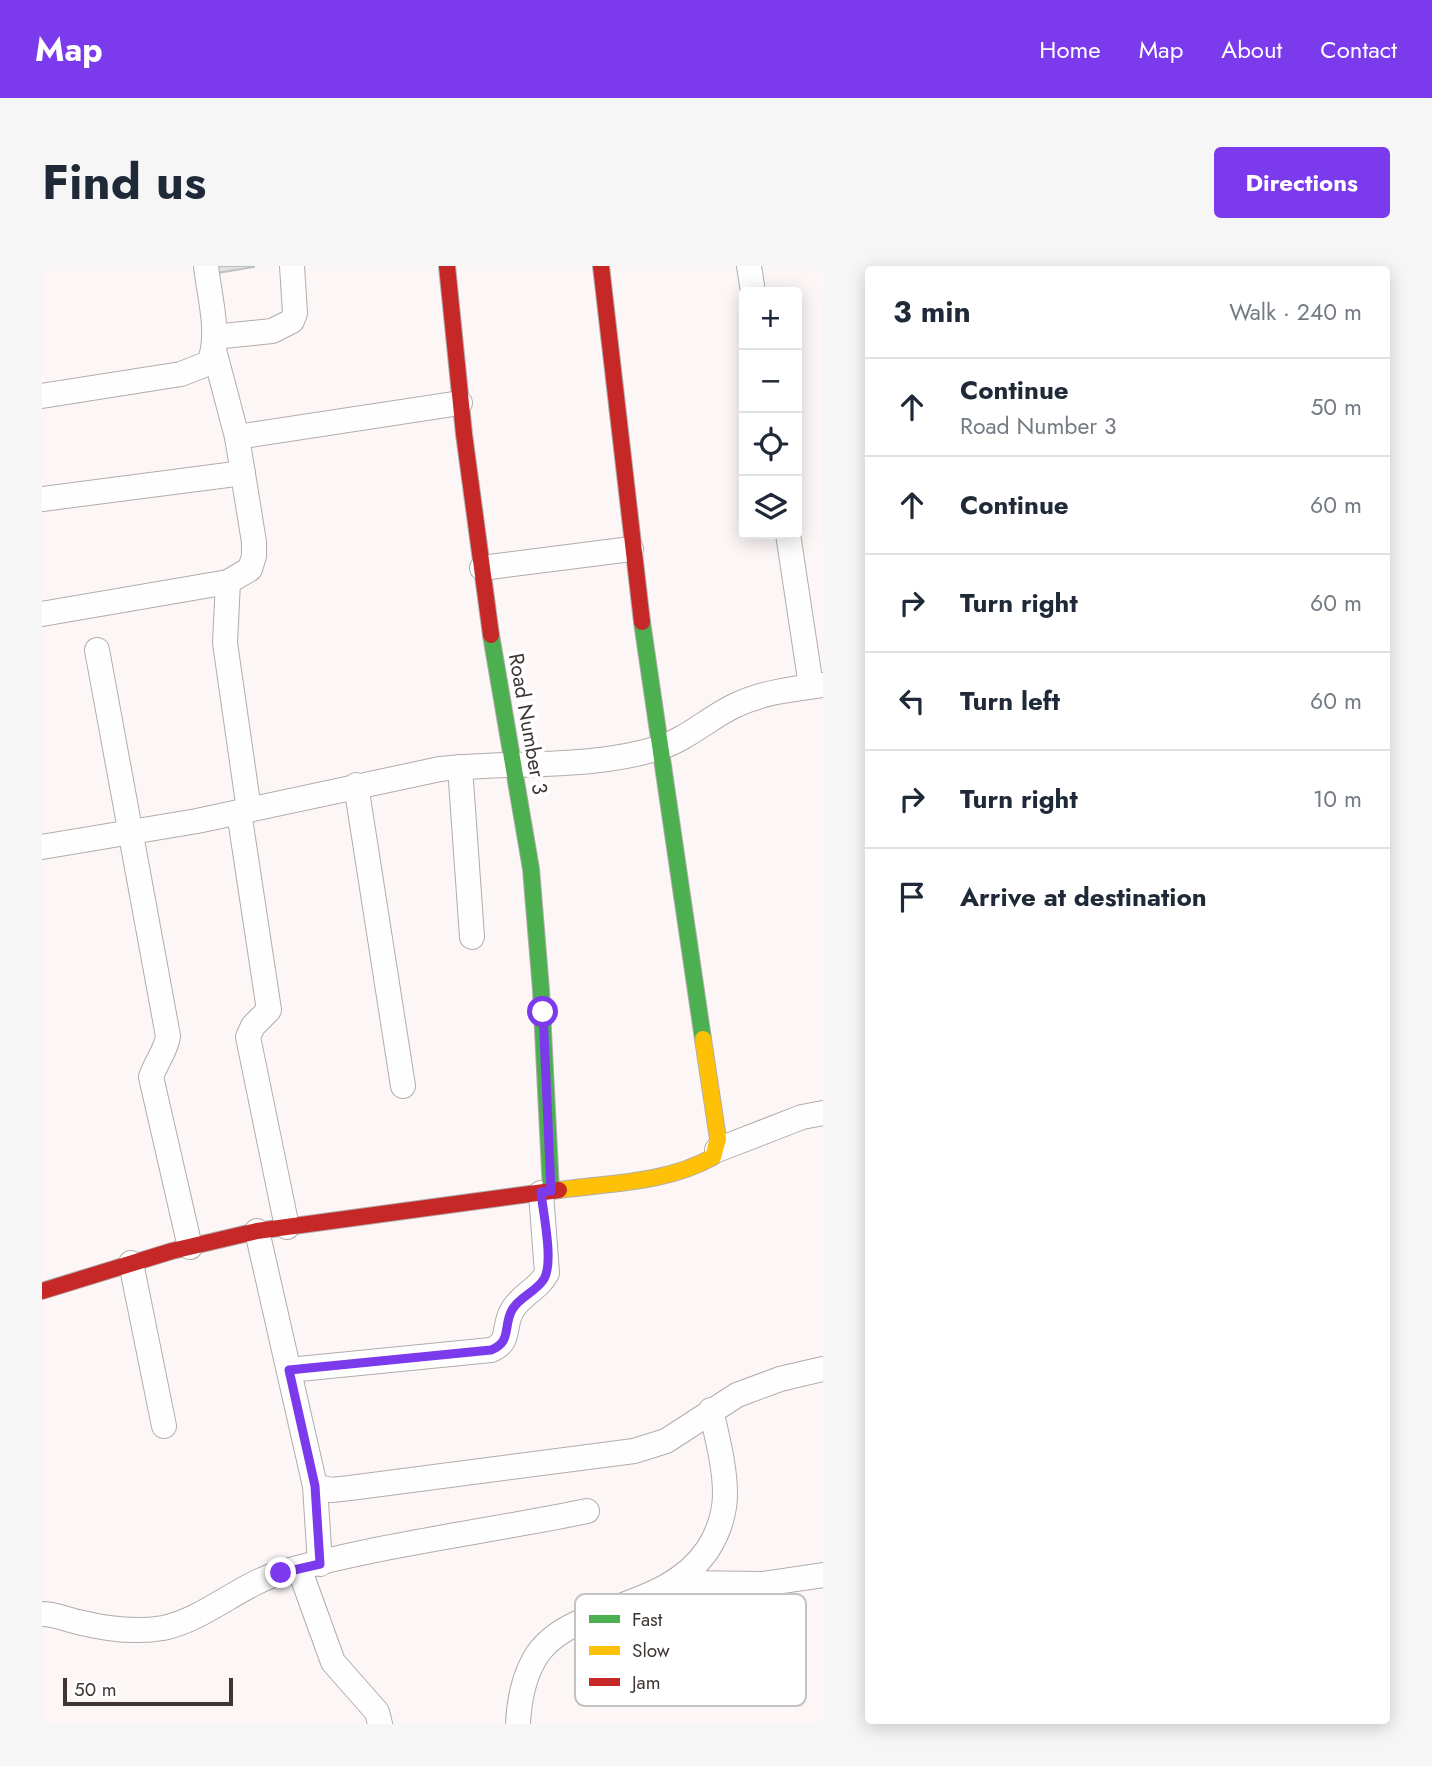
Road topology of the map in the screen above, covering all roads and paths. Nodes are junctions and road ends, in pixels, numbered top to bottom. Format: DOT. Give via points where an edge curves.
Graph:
graph roads {
  1 [pos="206,266"];
  2 [pos="292,266"];
  3 [pos="447,266"];
  4 [pos="601,266"];
  5 [pos="749,266"];
  6 [pos="751,287"];
  7 [pos="214,344"];
  8 [pos="42,396"];
  9 [pos="460,404"];
  10 [pos="237,437"];
  11 [pos="243,473"];
  12 [pos="42,499"];
  13 [pos="789,539"];
  14 [pos="631,550"];
  15 [pos="482,568"];
  16 [pos="228,582"];
  17 [pos="42,614"];
  18 [pos="97,650"];
  19 [pos="817,686"];
  20 [pos="662,747"];
  21 [pos="511,766"];
  22 [pos="460,767"];
  23 [pos="356,785"];
  24 [pos="244,811"];
  25 [pos="129,833"];
  26 [pos="42,847"];
  27 [pos="472,937"];
  28 [pos="403,1086"];
  29 [pos="823,1114"];
  30 [pos="717,1150"];
  31 [pos="546,1192"];
  32 [pos="287,1227"];
  33 [pos="257,1231"];
  34 [pos="190,1247"];
  35 [pos="131,1263"];
  36 [pos="42,1291"];
  37 [pos="823,1369"];
  38 [pos="289,1370"];
  39 [pos="711,1410"];
  40 [pos="164,1426"];
  41 [pos="315,1486"];
  42 [pos="587,1511"];
  43 [pos="310,1566"];
  44 [pos="823,1575"];
  45 [pos="677,1583"];
  46 [pos="650,1594"];
  47 [pos="42,1614"];
  48 [pos="575,1626"];
  49 [pos="380,1724"];
  50 [pos="518,1724"];
  1 -- 7 [label="street"];
  2 -- 7 [label="street" via="292,321 272,331"];
  3 -- 9 [label="street, Road Number 3"];
  4 -- 14 [label="street"];
  5 -- 6 [label="street"];
  7 -- 8 [label="street" via="209,363 198,369"];
  7 -- 10 [label="street"];
  9 -- 10 [label="street"];
  9 -- 15 [label="street, Road Number 3"];
  10 -- 11 [label="street"];
  11 -- 12 [label="street"];
  11 -- 16 [label="street" via="254,556 250,569"];
  13 -- 19 [label="street"];
  14 -- 15 [label="street"];
  14 -- 20 [label="street"];
  15 -- 21 [label="street, Road Number 3"];
  16 -- 17 [label="street"];
  16 -- 24 [label="street" via="225,643"];
  18 -- 25 [label="street"];
  19 -- 20 [label="street" via="784,689 746,701"];
  20 -- 21 [label="street" via="592,762"];
  20 -- 30 [label="street"];
  21 -- 22 [label="street"];
  21 -- 31 [label="street, Road Number 3" via="531,866 543,1012"];
  22 -- 23 [label="street"];
  22 -- 27 [label="street"];
  23 -- 24 [label="street"];
  23 -- 28 [label="street"];
  24 -- 25 [label="street"];
  24 -- 32 [label="street" via="269,1010 248,1037"];
  25 -- 26 [label="street"];
  25 -- 34 [label="street" via="168,1035 151,1077"];
  29 -- 30 [label="street" via="791,1121"];
  30 -- 31 [label="street" via="705,1163 665,1176"];
  31 -- 32 [label="street"];
  31 -- 38 [label="street" via="547,1273 513,1307 500,1346"];
  32 -- 33 [label="street"];
  33 -- 34 [label="street"];
  33 -- 38 [label="street"];
  34 -- 35 [label="street"];
  35 -- 36 [label="street"];
  35 -- 40 [label="street"];
  37 -- 39 [label="street" via="780,1379"];
  38 -- 41 [label="street"];
  39 -- 41 [label="street" via="666,1441 634,1451 350,1488"];
  39 -- 45 [label="street" via="725,1496 717,1535 701,1561"];
  41 -- 43 [label="street"];
  42 -- 43 [label="street"];
  43 -- 47 [label="street" via="240,1589 203,1612 164,1628 106,1629"];
  43 -- 49 [label="street" via="333,1662 377,1712"];
  44 -- 45 [label="street" via="763,1584"];
  45 -- 46 [label="street"];
  48 -- 50 [label="street" via="536,1656 524,1684"];
}
